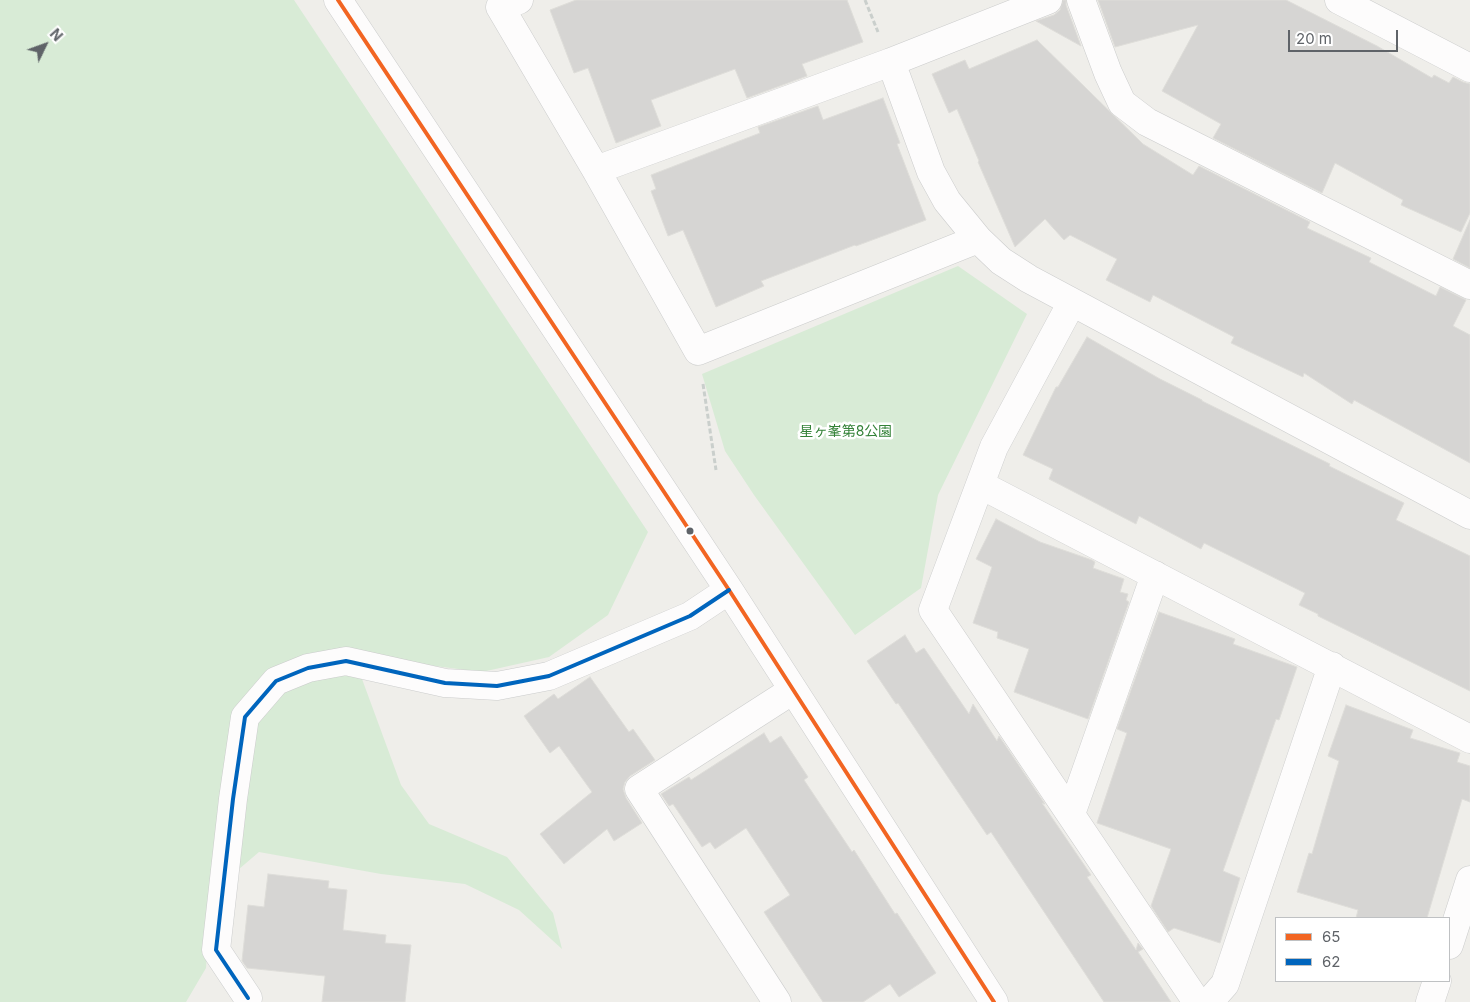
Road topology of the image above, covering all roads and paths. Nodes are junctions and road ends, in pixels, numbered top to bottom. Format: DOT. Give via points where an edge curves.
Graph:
graph roads {
  1 [pos="338,0"];
  2 [pos="519,0"];
  3 [pos="1048,0"];
  4 [pos="1081,0"];
  5 [pos="1339,0"];
  6 [pos="891,62"];
  7 [pos="1470,68"];
  8 [pos="596,170"];
  9 [pos="978,239"];
  10 [pos="1470,285"];
  11 [pos="1072,302"];
  12 [pos="698,351"];
  13 [pos="716,470"];
  14 [pos="980,485"];
  15 [pos="1470,515"];
  16 [pos="1155,575"];
  17 [pos="729,590"];
  18 [pos="1332,666"];
  19 [pos="793,690"];
  20 [pos="1470,739"];
  21 [pos="1071,814"];
  22 [pos="1470,880"];
  23 [pos="1450,942"];
  24 [pos="1437,982"];
  25 [pos="248,998"];
  26 [pos="778,1002"];
  27 [pos="994,1002"];
  28 [pos="1197,1002"];
  29 [pos="1209,1002"];
  30 [pos="1430,1002"];
  1 -- 17 [label="street"];
  2 -- 8 [label="street" via="500,7"];
  3 -- 6 [label="street"];
  4 -- 10 [label="street" via="1122,103 1147,122"];
  5 -- 7 [label="street"];
  6 -- 8 [label="street"];
  6 -- 9 [label="street" via="931,172 947,200"];
  8 -- 12 [label="street"];
  9 -- 11 [label="street" via="1002,261"];
  9 -- 12 [label="street"];
  11 -- 14 [label="street" via="994,447"];
  11 -- 15 [label="street"];
  12 -- 13 [label="path"];
  14 -- 16 [label="street"];
  14 -- 21 [label="street" via="934,610"];
  16 -- 18 [label="street"];
  16 -- 21 [label="street"];
  17 -- 19 [label="street"];
  17 -- 25 [label="street" via="690,616 548,676 497,686 445,683 346,661 308,668 276,681 245,717 216,950"];
  18 -- 20 [label="street"];
  18 -- 29 [label="street" via="1225,984"];
  19 -- 26 [label="street" via="638,789"];
  19 -- 27 [label="street"];
  21 -- 28 [label="street"];
  22 -- 23 [label="street"];
  24 -- 30 [label="street"];
}
